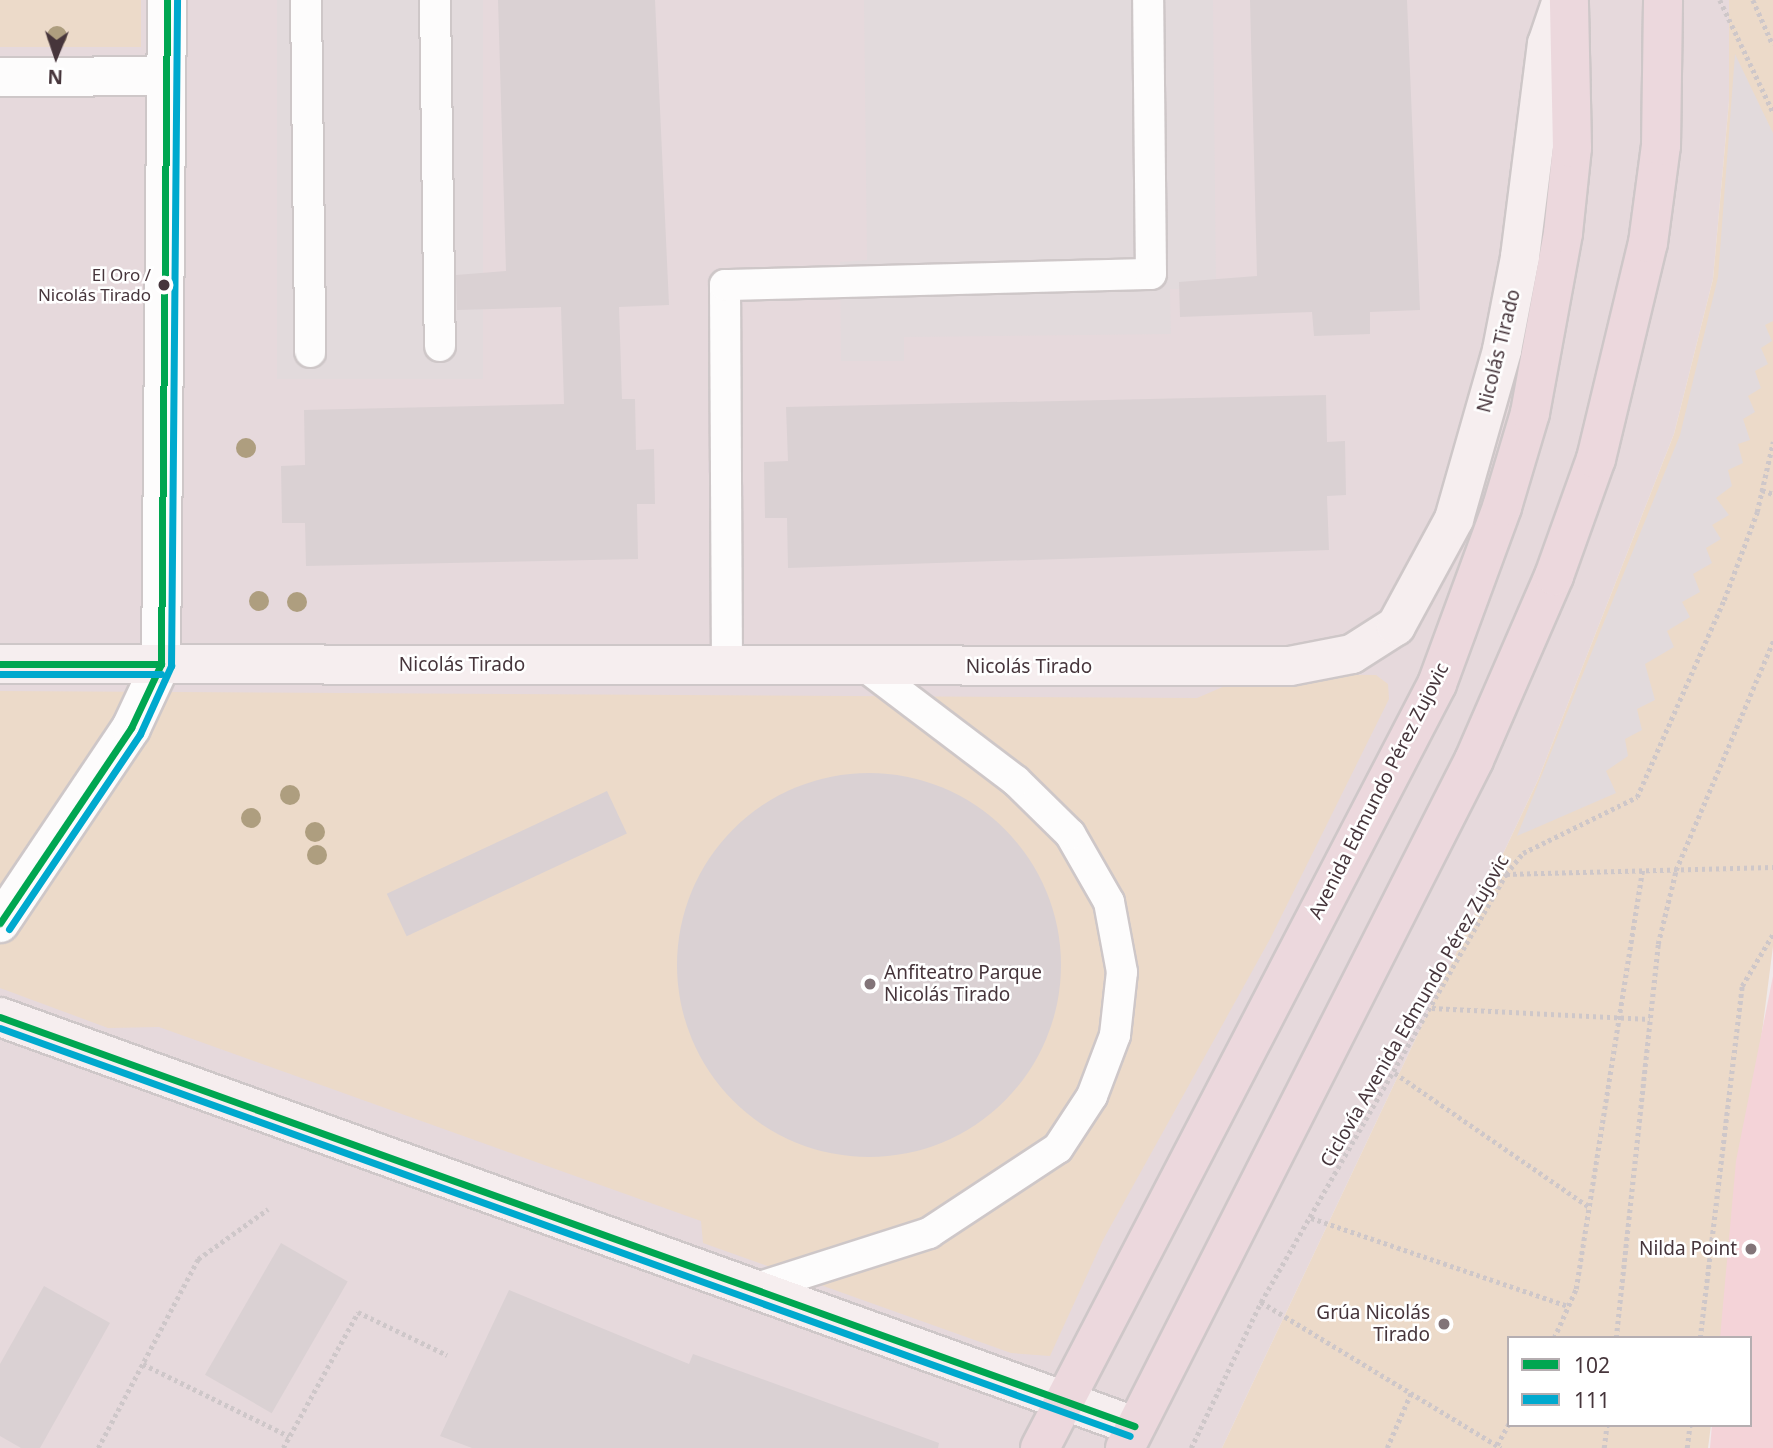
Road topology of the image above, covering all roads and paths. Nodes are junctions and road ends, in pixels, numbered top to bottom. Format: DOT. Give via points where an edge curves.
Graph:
graph roads {
  1 [pos="167,0"];
  2 [pos="306,0"];
  3 [pos="435,0"];
  4 [pos="1147,0"];
  5 [pos="1562,0"];
  6 [pos="1569,0"];
  7 [pos="1664,0"];
  8 [pos="1720,0"];
  9 [pos="1753,0"];
  10 [pos="1773,45"];
  11 [pos="166,76"];
  12 [pos="0,77"];
  13 [pos="1773,112"];
  14 [pos="440,346"];
  15 [pos="310,352"];
  16 [pos="1773,442"];
  17 [pos="1762,490"];
  18 [pos="1773,494"];
  19 [pos="1773,641"];
  20 [pos="0,664"];
  21 [pos="161,664"];
  22 [pos="866,667"];
  23 [pos="727,668"];
  24 [pos="1773,867"];
  25 [pos="1642,870"];
  26 [pos="1676,870"];
  27 [pos="1506,874"];
  28 [pos="0,923"];
  29 [pos="1773,934"];
  30 [pos="1432,1008"];
  31 [pos="0,1017"];
  32 [pos="1619,1017"];
  33 [pos="1650,1018"];
  34 [pos="1395,1073"];
  35 [pos="1589,1207"];
  36 [pos="268,1209"];
  37 [pos="1311,1218"];
  38 [pos="757,1288"];
  39 [pos="1261,1302"];
  40 [pos="1569,1306"];
  41 [pos="1555,1336"];
  42 [pos="1616,1336"];
  43 [pos="1700,1336"];
  44 [pos="447,1355"];
  45 [pos="142,1364"];
  46 [pos="1411,1393"];
  47 [pos="1066,1397"];
  48 [pos="1507,1427"];
  49 [pos="1607,1427"];
  50 [pos="1690,1427"];
  51 [pos="289,1436"];
  52 [pos="1129,1437"];
  53 [pos="1499,1447"];
  54 [pos="98,1448"];
  55 [pos="283,1448"];
  56 [pos="1040,1448"];
  57 [pos="1191,1448"];
  58 [pos="1387,1448"];
  59 [pos="1604,1448"];
  60 [pos="1687,1448"];
  1 -- 11 [label="street"];
  2 -- 15 [label="lane"];
  3 -- 14 [label="lane"];
  4 -- 23 [label="lane" via="1150,274 726,285"];
  5 -- 22 [label="main road, Nicolás Tirado" via="1547,44 1520,257 1502,350 1454,519 1396,626 1352,654 1290,666"];
  6 -- 47 [label="highway, Avenida Edmundo Pérez Zujovic" via="1572,148 1563,233 1530,413 1502,507 1437,684"];
  7 -- 52 [label="highway" via="1661,146 1648,243 1596,459 1554,576 1474,761"];
  8 -- 13 [label="path"];
  9 -- 10 [label="path"];
  11 -- 12 [label="street"];
  11 -- 21 [label="street"];
  16 -- 17 [label="path, Ciclovía Avenida Edmundo Pérez Zujovic"];
  17 -- 18 [label="path"];
  17 -- 27 [label="path, Ciclovía Avenida Edmundo Pérez Zujovic" via="1724,600 1637,797 1523,853"];
  19 -- 26 [label="path"];
  20 -- 21 [label="main road, Nicolás Tirado"];
  21 -- 23 [label="main road, Nicolás Tirado"];
  21 -- 28 [label="street" via="131,728"];
  22 -- 23 [label="main road, Nicolás Tirado"];
  22 -- 38 [label="lane" via="1016,781 1070,834 1109,902 1122,972 1115,1035 1092,1096 1058,1148 929,1233"];
  24 -- 26 [label="path"];
  25 -- 26 [label="path"];
  25 -- 27 [label="path"];
  25 -- 32 [label="path"];
  26 -- 33 [label="path" via="1658,944"];
  27 -- 30 [label="path, Ciclovía Avenida Edmundo Pérez Zujovic"];
  29 -- 43 [label="path" via="1742,986"];
  30 -- 32 [label="path"];
  30 -- 34 [label="path, Ciclovía Avenida Edmundo Pérez Zujovic"];
  31 -- 38 [label="main road"];
  32 -- 33 [label="path"];
  32 -- 35 [label="path"];
  33 -- 42 [label="path"];
  34 -- 35 [label="path"];
  34 -- 37 [label="path, Ciclovía Avenida Edmundo Pérez Zujovic"];
  35 -- 40 [label="path"];
  36 -- 45 [label="path" via="198,1259"];
  37 -- 39 [label="path, Ciclovía Avenida Edmundo Pérez Zujovic"];
  37 -- 40 [label="path"];
  38 -- 47 [label="main road"];
  39 -- 46 [label="path"];
  39 -- 57 [label="path, Ciclovía Avenida Edmundo Pérez Zujovic"];
  40 -- 41 [label="path"];
  44 -- 51 [label="path" via="358,1312"];
  45 -- 51 [label="path"];
  45 -- 54 [label="path"];
  46 -- 53 [label="path"];
  46 -- 58 [label="path"];
  47 -- 52 [label="main road"];
  47 -- 56 [label="highway, Avenida Edmundo Pérez Zujovic"];
  48 -- 53 [label="path"];
  49 -- 59 [label="path"];
  50 -- 60 [label="path"];
  51 -- 55 [label="path"];
}
